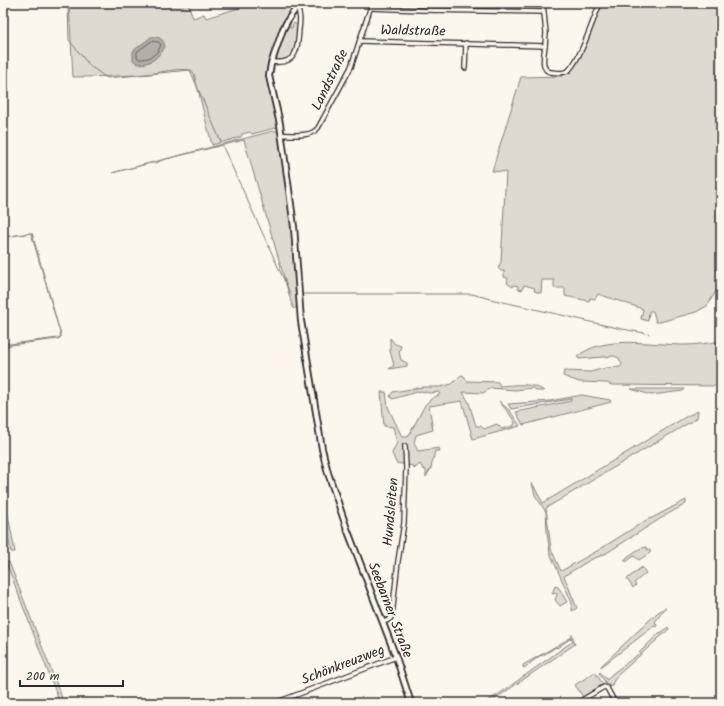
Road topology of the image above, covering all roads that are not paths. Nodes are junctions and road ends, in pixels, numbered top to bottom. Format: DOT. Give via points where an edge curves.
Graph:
graph roads {
  1 [pos="300,3"];
  2 [pos="372,3"];
  3 [pos="543,3"];
  4 [pos="600,3"];
  5 [pos="296,8"];
  6 [pos="371,8"];
  7 [pos="543,12"];
  8 [pos="360,41"];
  9 [pos="466,43"];
  10 [pos="545,46"];
  11 [pos="272,62"];
  12 [pos="465,68"];
  13 [pos="282,135"];
  14 [pos="405,446"];
  15 [pos="384,622"];
  16 [pos="396,657"];
  17 [pos="276,703"];
  18 [pos="411,703"];
  19 [pos="577,703"];
  20 [pos="616,703"];
  1 -- 5 [label="main road, Seebarner Straße"];
  2 -- 6 [label="street, Landstraße"];
  3 -- 7 [label="street"];
  4 -- 10 [label="street" via="580,51 569,70 564,73 549,72 545,69"];
  5 -- 11 [label="main road, Seebarner Straße" via="286,23"];
  5 -- 11 [label="street" via="300,20 296,52 287,61"];
  6 -- 7 [label="street"];
  6 -- 8 [label="street, Landstraße"];
  7 -- 10 [label="street"];
  8 -- 9 [label="street, Waldstraße"];
  8 -- 13 [label="street, Landstraße" via="348,72 315,132"];
  9 -- 10 [label="street, Waldstraße"];
  9 -- 12 [label="street, Waldstraße"];
  11 -- 13 [label="main road, Seebarner Straße" via="269,78"];
  13 -- 15 [label="main road, Seebarner Straße" via="294,227 301,321 323,455 346,526"];
  14 -- 15 [label="street, Hundsleiten" via="404,523 392,616"];
  15 -- 16 [label="main road, Seebarner Straße"];
  16 -- 17 [label="street, Schönkreuzweg"];
  16 -- 18 [label="main road, Seebarner Straße"];
  19 -- 20 [label="street" via="604,687"];
}
